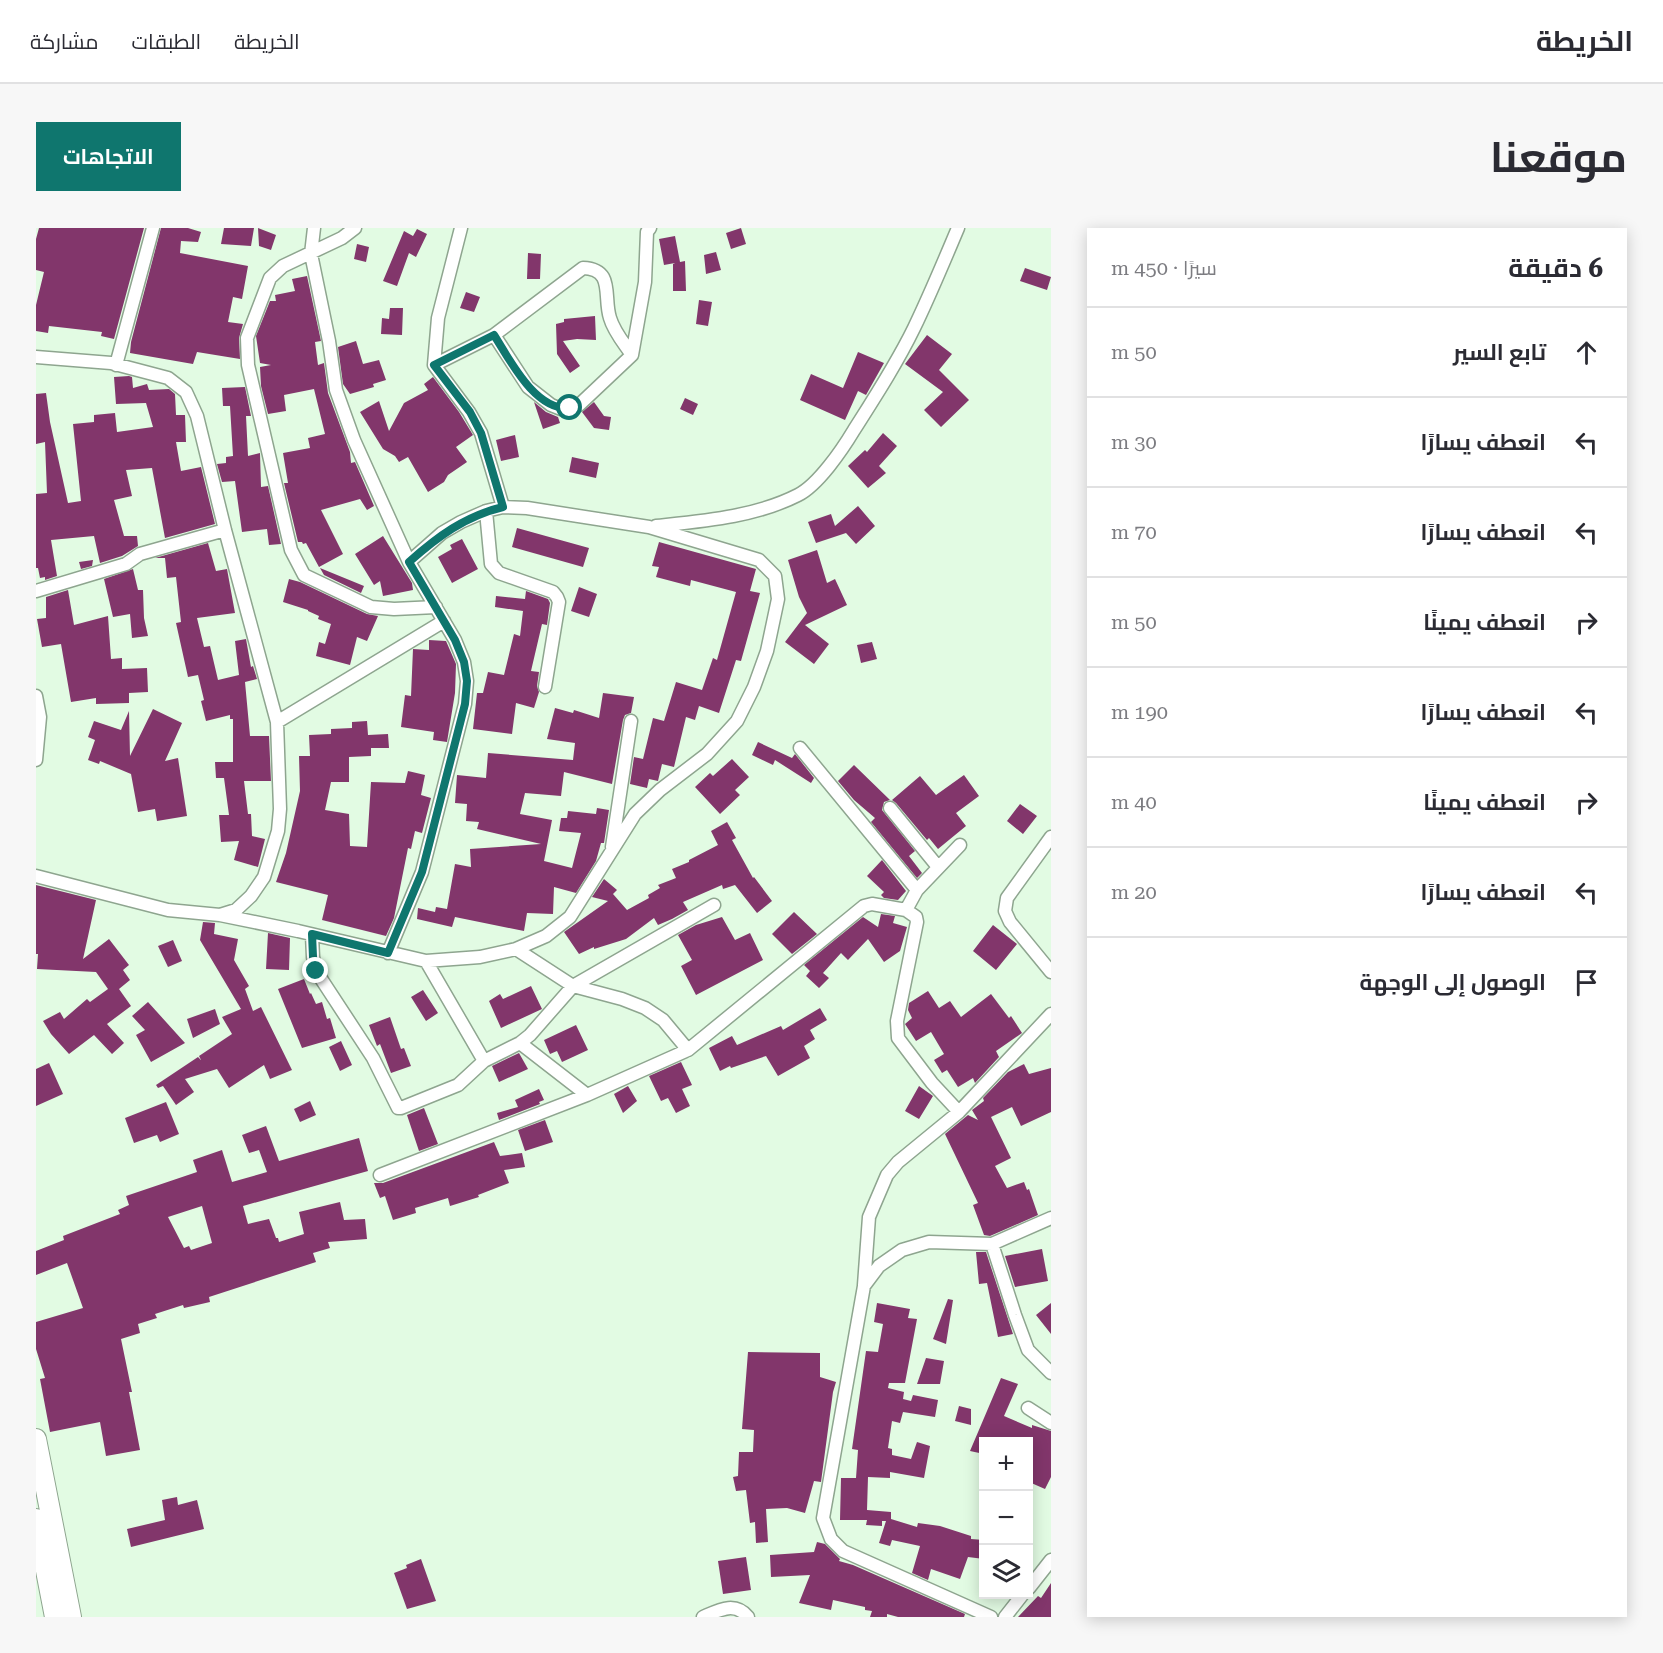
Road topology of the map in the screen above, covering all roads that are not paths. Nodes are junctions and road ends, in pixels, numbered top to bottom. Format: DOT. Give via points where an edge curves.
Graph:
graph roads {
  1 [pos="153,228"];
  2 [pos="314,228"];
  3 [pos="355,228"];
  4 [pos="461,228"];
  5 [pos="650,228"];
  6 [pos="958,228"];
  7 [pos="311,254"];
  8 [pos="494,335"];
  9 [pos="632,354"];
  10 [pos="36,357"];
  11 [pos="116,364"];
  12 [pos="434,365"];
  13 [pos="503,507"];
  14 [pos="486,511"];
  15 [pos="649,527"];
  16 [pos="225,530"];
  17 [pos="409,562"];
  18 [pos="36,591"];
  19 [pos="436,608"];
  20 [pos="444,621"];
  21 [pos="545,687"];
  22 [pos="36,698"];
  23 [pos="631,721"];
  24 [pos="278,722"];
  25 [pos="800,748"];
  26 [pos="36,760"];
  27 [pos="890,808"];
  28 [pos="1051,837"];
  29 [pos="960,845"];
  30 [pos="612,851"];
  31 [pos="938,867"];
  32 [pos="36,876"];
  33 [pos="917,890"];
  34 [pos="714,905"];
  35 [pos="906,910"];
  36 [pos="220,915"];
  37 [pos="312,934"];
  38 [pos="516,949"];
  39 [pos="388,953"];
  40 [pos="426,961"];
  41 [pos="1051,972"];
  42 [pos="573,986"];
  43 [pos="1051,1014"];
  44 [pos="520,1043"];
  45 [pos="688,1050"];
  46 [pos="484,1061"];
  47 [pos="587,1095"];
  48 [pos="959,1112"];
  49 [pos="380,1175"];
  50 [pos="1049,1223"];
  51 [pos="993,1244"];
  52 [pos="864,1286"];
  53 [pos="1051,1373"];
  54 [pos="1028,1408"];
  55 [pos="1051,1423"];
  56 [pos="36,1439"];
  57 [pos="43,1501"];
  58 [pos="43,1526"];
  59 [pos="1051,1560"];
  60 [pos="1033,1583"];
  61 [pos="1019,1599"];
  62 [pos="56,1617"];
  63 [pos="71,1617"];
  64 [pos="703,1617"];
  65 [pos="748,1617"];
  66 [pos="991,1617"];
  67 [pos="1005,1617"];
  1 -- 11 [label="street"];
  2 -- 7 [label="street"];
  3 -- 7 [label="street"];
  4 -- 12 [label="street" via="438,318"];
  5 -- 9 [label="street"];
  6 -- 15 [label="street" via="914,330 866,412 822,474 800,494 769,507"];
  7 -- 17 [label="street" via="336,390"];
  7 -- 19 [label="street" via="284,266 270,278 247,338 248,365 291,550 304,575 371,606"];
  8 -- 9 [label="street" via="528,387 561,409 579,405"];
  8 -- 9 [label="street" via="583,268 593,268 605,280 609,316"];
  8 -- 12 [label="street"];
  10 -- 11 [label="street"];
  11 -- 16 [label="street" via="168,378 186,392 197,416"];
  12 -- 13 [label="street" via="481,433"];
  13 -- 14 [label="street"];
  13 -- 15 [label="street"];
  14 -- 17 [label="street" via="442,533"];
  14 -- 21 [label="street" via="491,564 499,573 553,592 559,602"];
  15 -- 30 [label="street" via="759,560 775,576 778,599 767,651 737,721 707,754 635,814"];
  16 -- 18 [label="street" via="140,554 126,564"];
  16 -- 24 [label="street"];
  17 -- 19 [label="street"];
  19 -- 20 [label="street"];
  20 -- 24 [label="street"];
  20 -- 39 [label="street" via="464,662 465,704 422,872"];
  22 -- 26 [label="street" via="40,717"];
  23 -- 30 [label="street"];
  24 -- 36 [label="street" via="278,831 264,877 251,896 236,910"];
  25 -- 33 [label="street"];
  27 -- 31 [label="street"];
  28 -- 41 [label="street" via="1007,898 1005,911"];
  29 -- 31 [label="street"];
  30 -- 38 [label="street" via="570,917 546,936"];
  31 -- 33 [label="street"];
  32 -- 36 [label="street" via="168,910"];
  33 -- 35 [label="street"];
  34 -- 42 [label="street"];
  35 -- 45 [label="street" via="864,906"];
  35 -- 48 [label="street" via="917,922 897,1021 898,1038"];
  36 -- 37 [label="street"];
  37 -- 39 [label="street"];
  37 -- 46 [label="street" via="316,971 373,1058 398,1108 458,1085"];
  38 -- 40 [label="street" via="480,957"];
  38 -- 42 [label="street"];
  39 -- 40 [label="street"];
  40 -- 46 [label="street"];
  42 -- 44 [label="street"];
  42 -- 45 [label="street" via="645,1008 663,1020"];
  43 -- 48 [label="street"];
  44 -- 46 [label="street"];
  44 -- 47 [label="street"];
  45 -- 47 [label="street"];
  47 -- 49 [label="street"];
  48 -- 52 [label="street" via="887,1175 869,1218"];
  50 -- 51 [label="street"];
  51 -- 52 [label="street" via="929,1242 902,1250 879,1266"];
  51 -- 53 [label="street" via="1028,1350"];
  52 -- 66 [label="street" via="823,1518 831,1539 843,1551"];
  54 -- 55 [label="street"];
  56 -- 57 [label="main road"];
  57 -- 58 [label="main road"];
  58 -- 62 [label="main road"];
  58 -- 63 [label="main road"];
  59 -- 60 [label="street"];
  61 -- 67 [label="street"];
  64 -- 65 [label="street" via="731,1607"];
}
